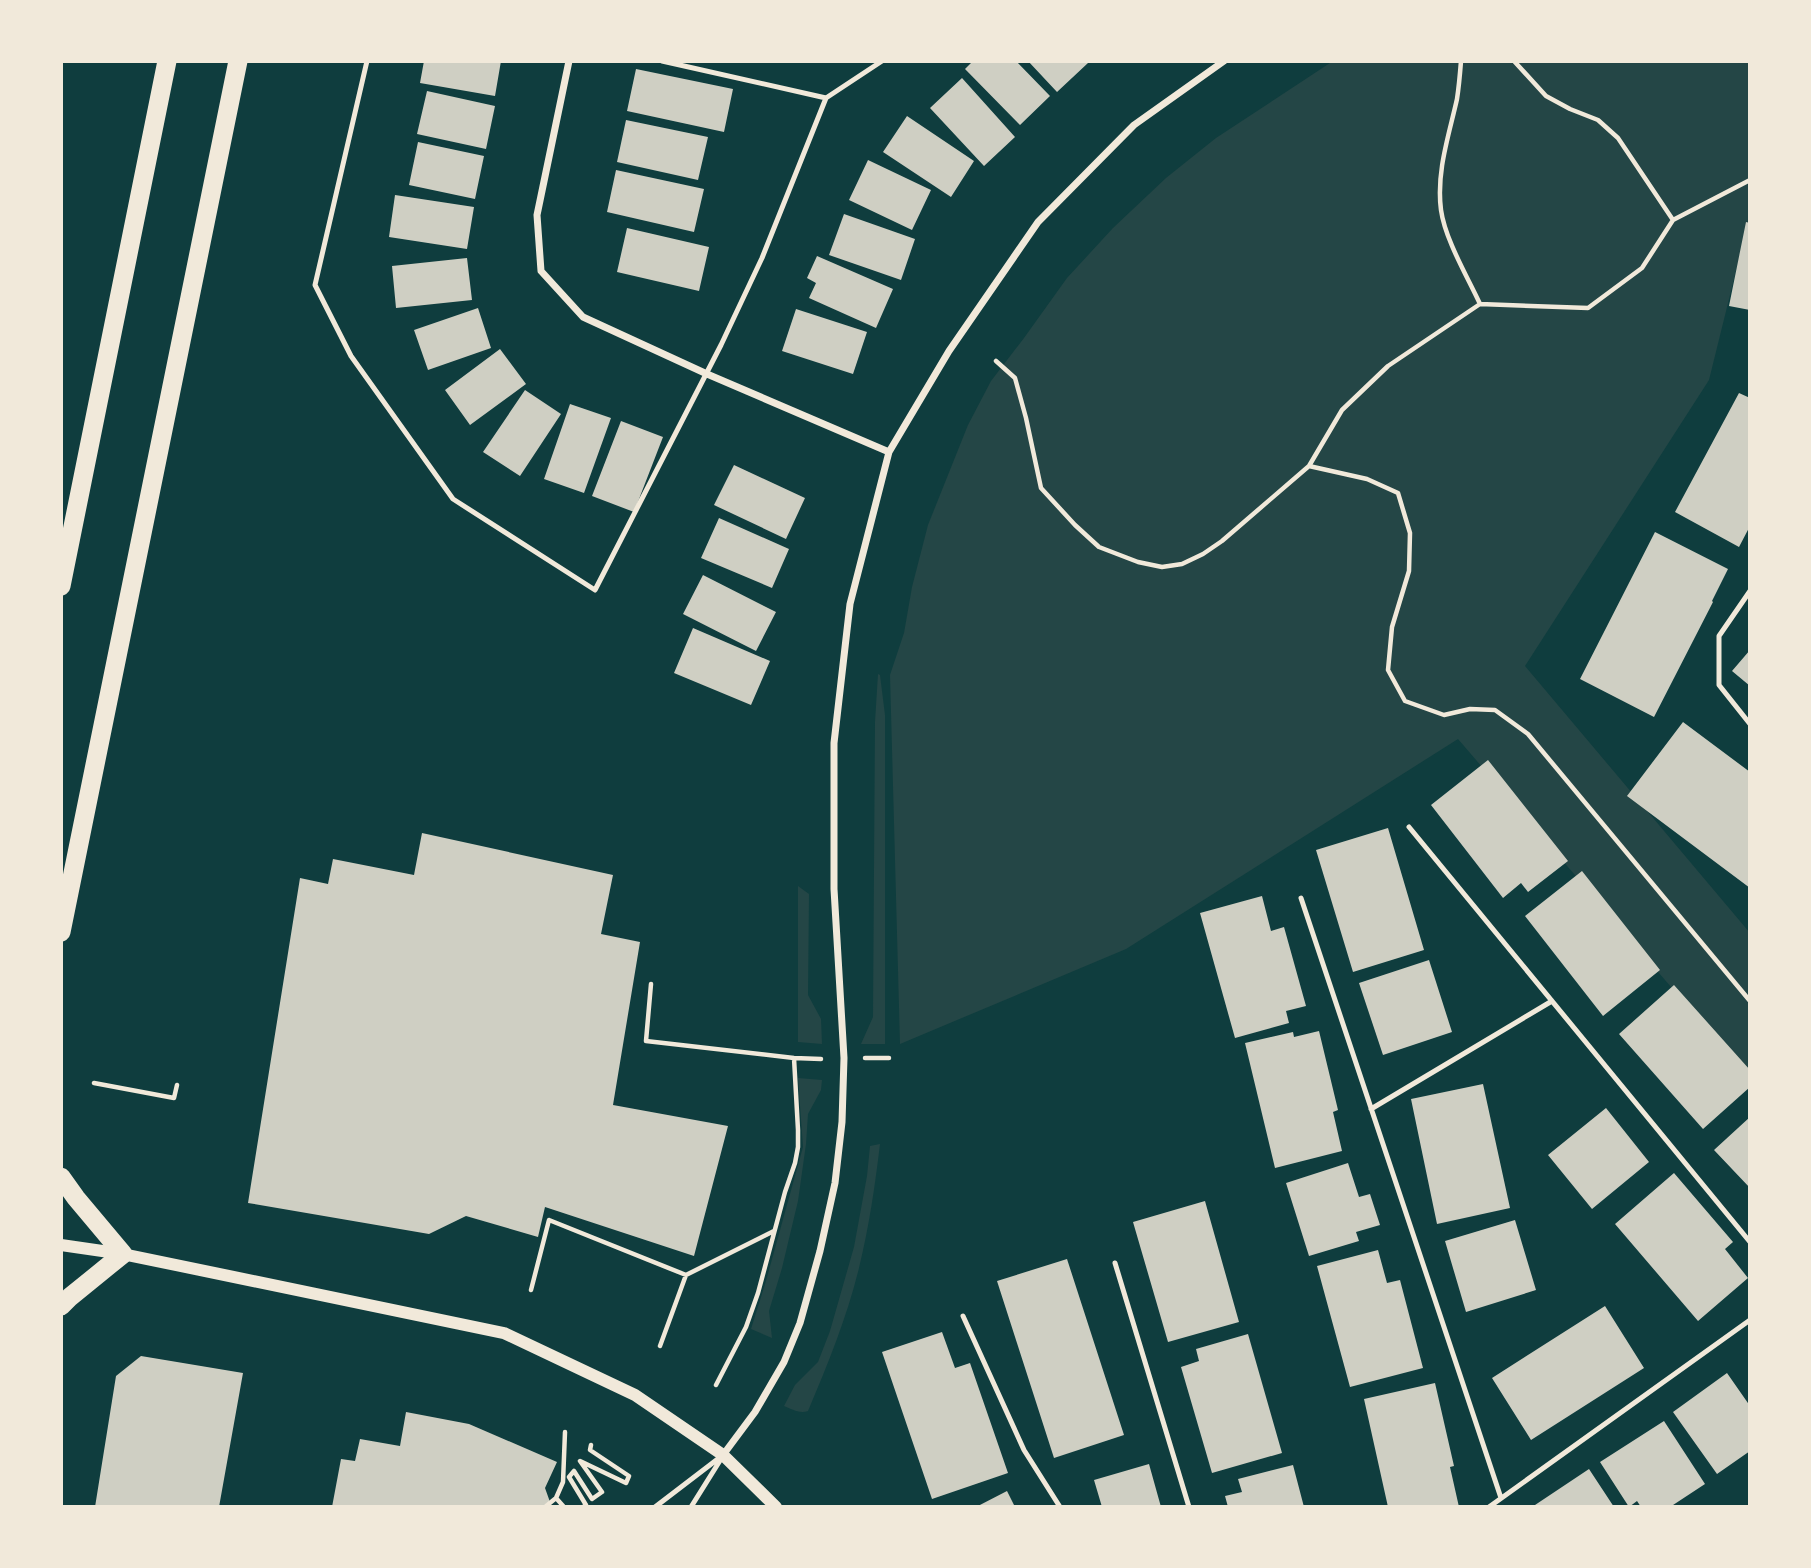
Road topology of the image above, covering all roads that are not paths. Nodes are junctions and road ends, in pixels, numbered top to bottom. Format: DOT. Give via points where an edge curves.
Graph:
graph roads {
  1 [pos="167,61"];
  2 [pos="238,61"];
  3 [pos="367,61"];
  4 [pos="569,61"];
  5 [pos="662,61"];
  6 [pos="882,61"];
  7 [pos="1224,61"];
  8 [pos="827,98"];
  9 [pos="707,374"];
  10 [pos="889,452"];
  11 [pos="61,586"];
  12 [pos="1750,591"];
  13 [pos="1750,724"];
  14 [pos="1409,827"];
  15 [pos="1301,898"];
  16 [pos="61,932"];
  17 [pos="1552,1001"];
  18 [pos="1371,1109"];
  19 [pos="61,1177"];
  20 [pos="1750,1242"];
  21 [pos="61,1245"];
  22 [pos="123,1254"];
  23 [pos="1115,1263"];
  24 [pos="61,1306"];
  25 [pos="963,1316"];
  26 [pos="1750,1320"];
  27 [pos="723,1455"];
  28 [pos="1501,1498"];
  29 [pos="655,1507"];
  30 [pos="691,1507"];
  31 [pos="776,1507"];
  32 [pos="1060,1507"];
  33 [pos="1189,1507"];
  34 [pos="1489,1507"];
  1 -- 11 [label="highway"];
  2 -- 16 [label="highway"];
  3 -- 9 [label="lane" via="315,285 351,356 453,499 595,590"];
  4 -- 9 [label="street" via="537,215 541,271 583,317"];
  5 -- 8 [label="lane"];
  6 -- 8 [label="lane"];
  7 -- 10 [label="street" via="1135,125 1038,222 948,351"];
  8 -- 9 [label="lane" via="762,258"];
  9 -- 10 [label="street"];
  10 -- 27 [label="street" via="850,604 834,743 834,890 844,1058 835,1183 800,1323 784,1362"];
  12 -- 13 [label="lane" via="1719,636 1719,685"];
  14 -- 17 [label="lane"];
  15 -- 18 [label="lane"];
  17 -- 18 [label="lane"];
  17 -- 20 [label="lane"];
  18 -- 28 [label="lane"];
  19 -- 22 [label="highway"];
  21 -- 22 [label="street"];
  22 -- 24 [label="highway"];
  22 -- 27 [label="street" via="504,1333 635,1395"];
  23 -- 33 [label="lane"];
  25 -- 32 [label="lane" via="1024,1450"];
  26 -- 28 [label="lane"];
  27 -- 29 [label="lane"];
  27 -- 30 [label="lane"];
  27 -- 31 [label="street"];
  28 -- 34 [label="lane"];
}
